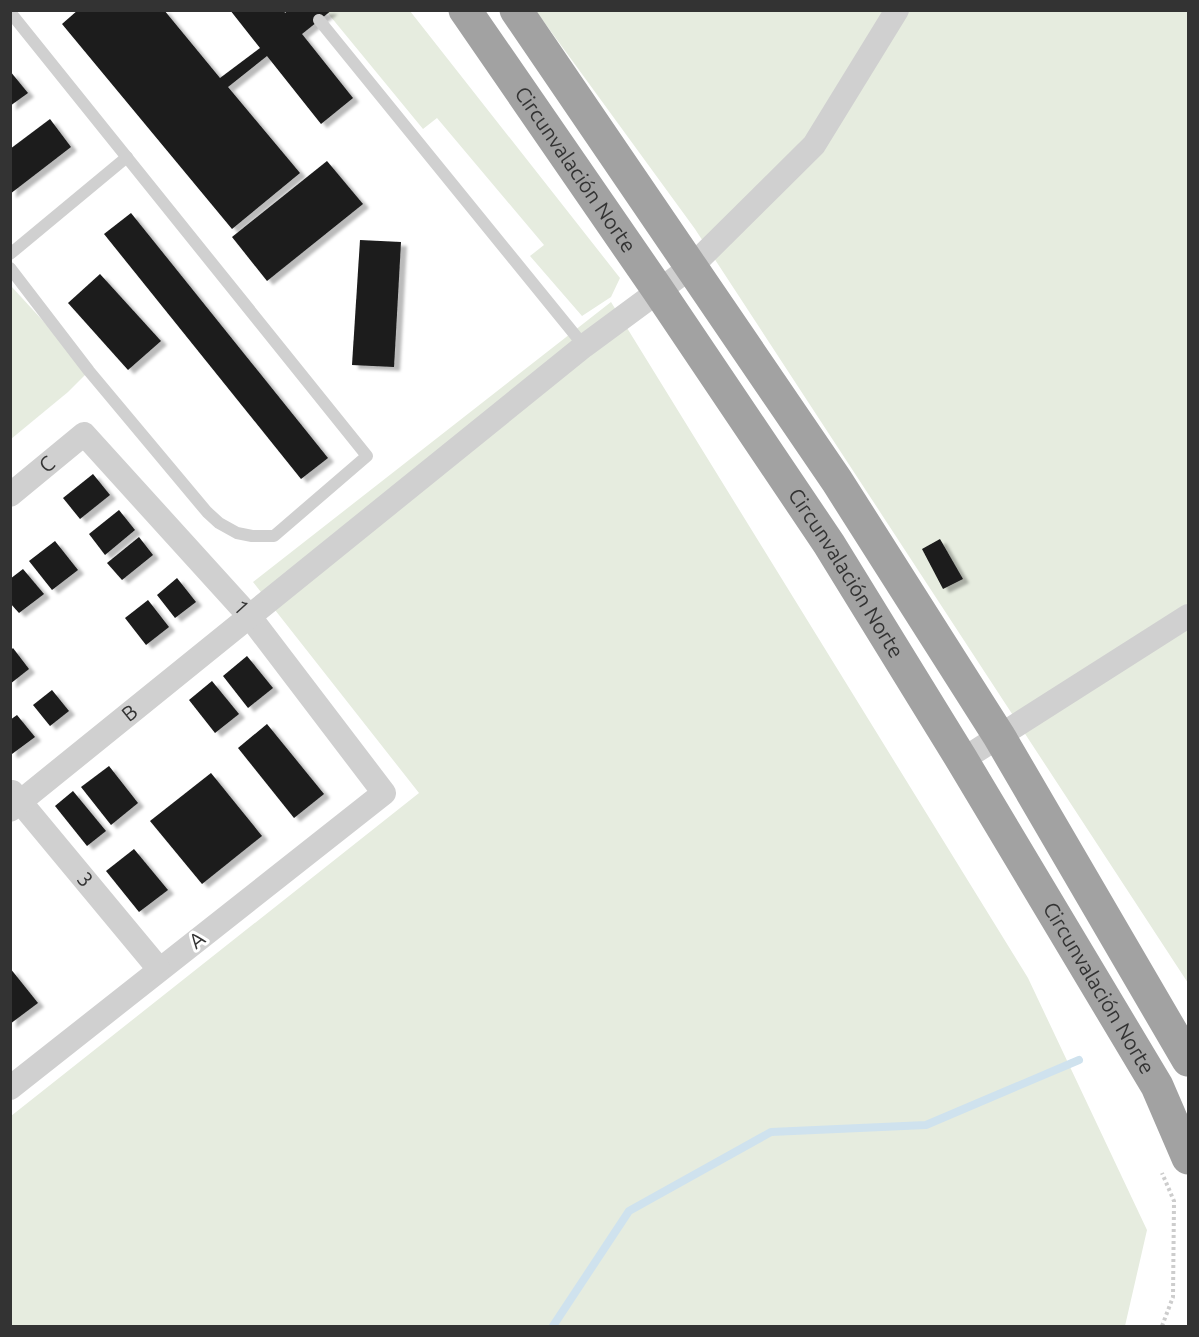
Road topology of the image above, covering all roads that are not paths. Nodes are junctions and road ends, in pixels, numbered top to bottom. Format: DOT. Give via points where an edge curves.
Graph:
graph roads {
  1 [pos="465,10"];
  2 [pos="516,10"];
  3 [pos="897,10"];
  4 [pos="10,12"];
  5 [pos="319,20"];
  6 [pos="127,157"];
  7 [pos="10,254"];
  8 [pos="692,267"];
  9 [pos="10,268"];
  10 [pos="658,290"];
  11 [pos="584,346"];
  12 [pos="84,434"];
  13 [pos="10,495"];
  14 [pos="1188,616"];
  15 [pos="250,617"];
  16 [pos="999,736"];
  17 [pos="962,760"];
  18 [pos="384,793"];
  19 [pos="14,801"];
  20 [pos="159,969"];
  21 [pos="1188,1059"];
  22 [pos="10,1088"];
  23 [pos="1188,1158"];
  1 -- 10 [label="highway, Circunvalación Norte"];
  2 -- 8 [label="highway, Circunvalación Norte"];
  3 -- 8 [label="street, B" via="814,145"];
  4 -- 6 [label="lane"];
  5 -- 11 [label="lane"];
  6 -- 7 [label="lane"];
  6 -- 9 [label="lane" via="368,456 274,536 237,533 207,512 89,371"];
  8 -- 10 [label="street, B"];
  8 -- 16 [label="highway, Circunvalación Norte" via="837,481"];
  10 -- 11 [label="street, B"];
  10 -- 17 [label="highway, Circunvalación Norte" via="829,544"];
  11 -- 15 [label="street, B"];
  12 -- 13 [label="street, C"];
  12 -- 15 [label="street, 1"];
  14 -- 16 [label="street"];
  15 -- 18 [label="street, 1"];
  15 -- 19 [label="street, B"];
  16 -- 17 [label="street"];
  16 -- 21 [label="highway, Circunvalación Norte"];
  17 -- 23 [label="highway, Circunvalación Norte" via="1157,1086"];
  18 -- 20 [label="street, A"];
  19 -- 20 [label="street, 3"];
  20 -- 22 [label="street, A"];
}
